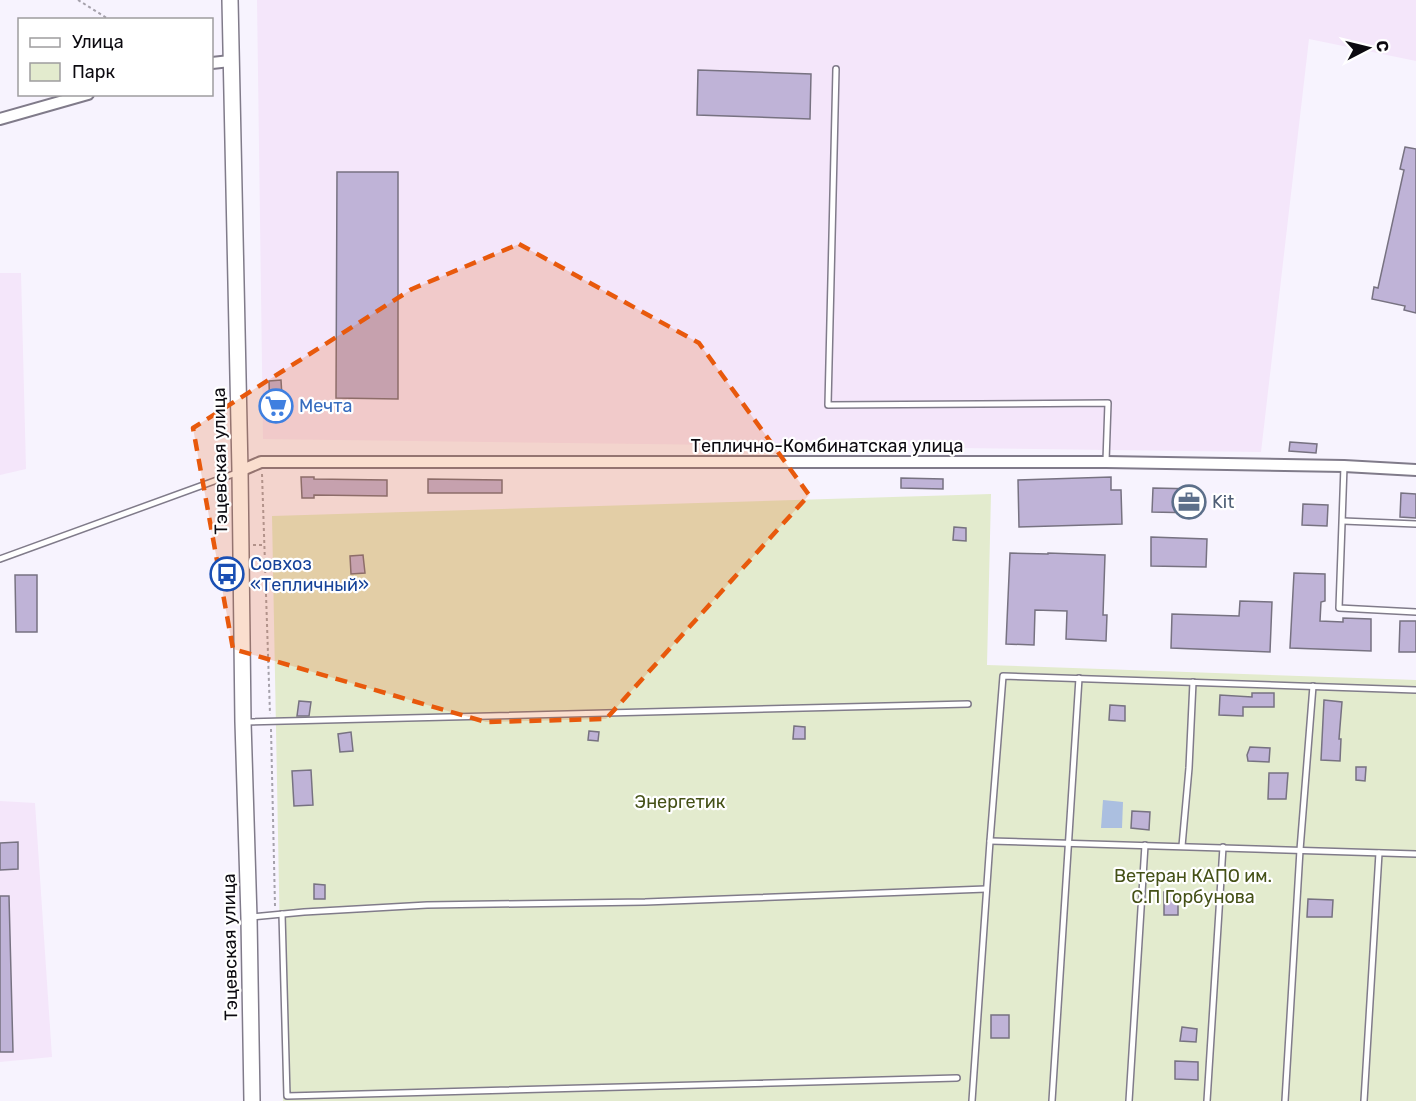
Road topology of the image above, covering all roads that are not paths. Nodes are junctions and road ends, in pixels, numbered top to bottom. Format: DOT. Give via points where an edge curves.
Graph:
graph roads {
  1 [pos="230,0"];
  2 [pos="230,62"];
  3 [pos="213,63"];
  4 [pos="836,69"];
  5 [pos="81,96"];
  6 [pos="0,119"];
  7 [pos="1106,462"];
  8 [pos="1344,466"];
  9 [pos="1416,470"];
  10 [pos="240,471"];
  11 [pos="1343,521"];
  12 [pos="1416,524"];
  13 [pos="0,559"];
  14 [pos="1416,612"];
  15 [pos="1079,678"];
  16 [pos="1193,682"];
  17 [pos="1313,686"];
  18 [pos="1416,690"];
  19 [pos="968,704"];
  20 [pos="243,722"];
  21 [pos="990,841"];
  22 [pos="1068,842"];
  23 [pos="1145,845"];
  24 [pos="1182,846"];
  25 [pos="1222,847"];
  26 [pos="1300,850"];
  27 [pos="1379,853"];
  28 [pos="1416,854"];
  29 [pos="986,890"];
  30 [pos="282,914"];
  31 [pos="249,918"];
  32 [pos="957,1078"];
  33 [pos="252,1101"];
  34 [pos="972,1101"];
  35 [pos="1052,1101"];
  36 [pos="1129,1101"];
  37 [pos="1207,1101"];
  38 [pos="1285,1101"];
  39 [pos="1364,1101"];
  1 -- 2 [label="main road, Тэцевская улица"];
  2 -- 3 [label="street"];
  2 -- 10 [label="main road, Тэцевская улица"];
  4 -- 7 [label="lane" via="828,405 1108,403"];
  5 -- 6 [label="street"];
  7 -- 8 [label="street, Теплично-Комбинатская улица"];
  7 -- 10 [label="street, Теплично-Комбинатская улица" via="261,462"];
  8 -- 9 [label="street, Теплично-Комбинатская улица"];
  8 -- 11 [label="lane"];
  10 -- 13 [label="lane"];
  10 -- 20 [label="main road, Тэцевская улица"];
  11 -- 12 [label="lane"];
  11 -- 14 [label="lane" via="1339,608"];
  15 -- 16 [label="lane"];
  15 -- 21 [label="lane" via="1003,676"];
  15 -- 22 [label="lane"];
  16 -- 17 [label="lane"];
  16 -- 24 [label="lane"];
  17 -- 18 [label="lane"];
  17 -- 26 [label="lane"];
  19 -- 20 [label="lane"];
  20 -- 31 [label="main road, Тэцевская улица"];
  21 -- 22 [label="lane"];
  21 -- 29 [label="lane"];
  22 -- 23 [label="lane"];
  22 -- 35 [label="lane"];
  23 -- 24 [label="lane"];
  23 -- 36 [label="lane"];
  24 -- 25 [label="lane"];
  25 -- 26 [label="lane"];
  25 -- 37 [label="lane"];
  26 -- 27 [label="lane"];
  26 -- 38 [label="lane"];
  27 -- 28 [label="lane"];
  27 -- 39 [label="lane"];
  29 -- 30 [label="lane" via="427,905"];
  29 -- 34 [label="lane"];
  30 -- 31 [label="lane"];
  30 -- 32 [label="lane" via="287,1096"];
  31 -- 33 [label="main road, Тэцевская улица"];
}
